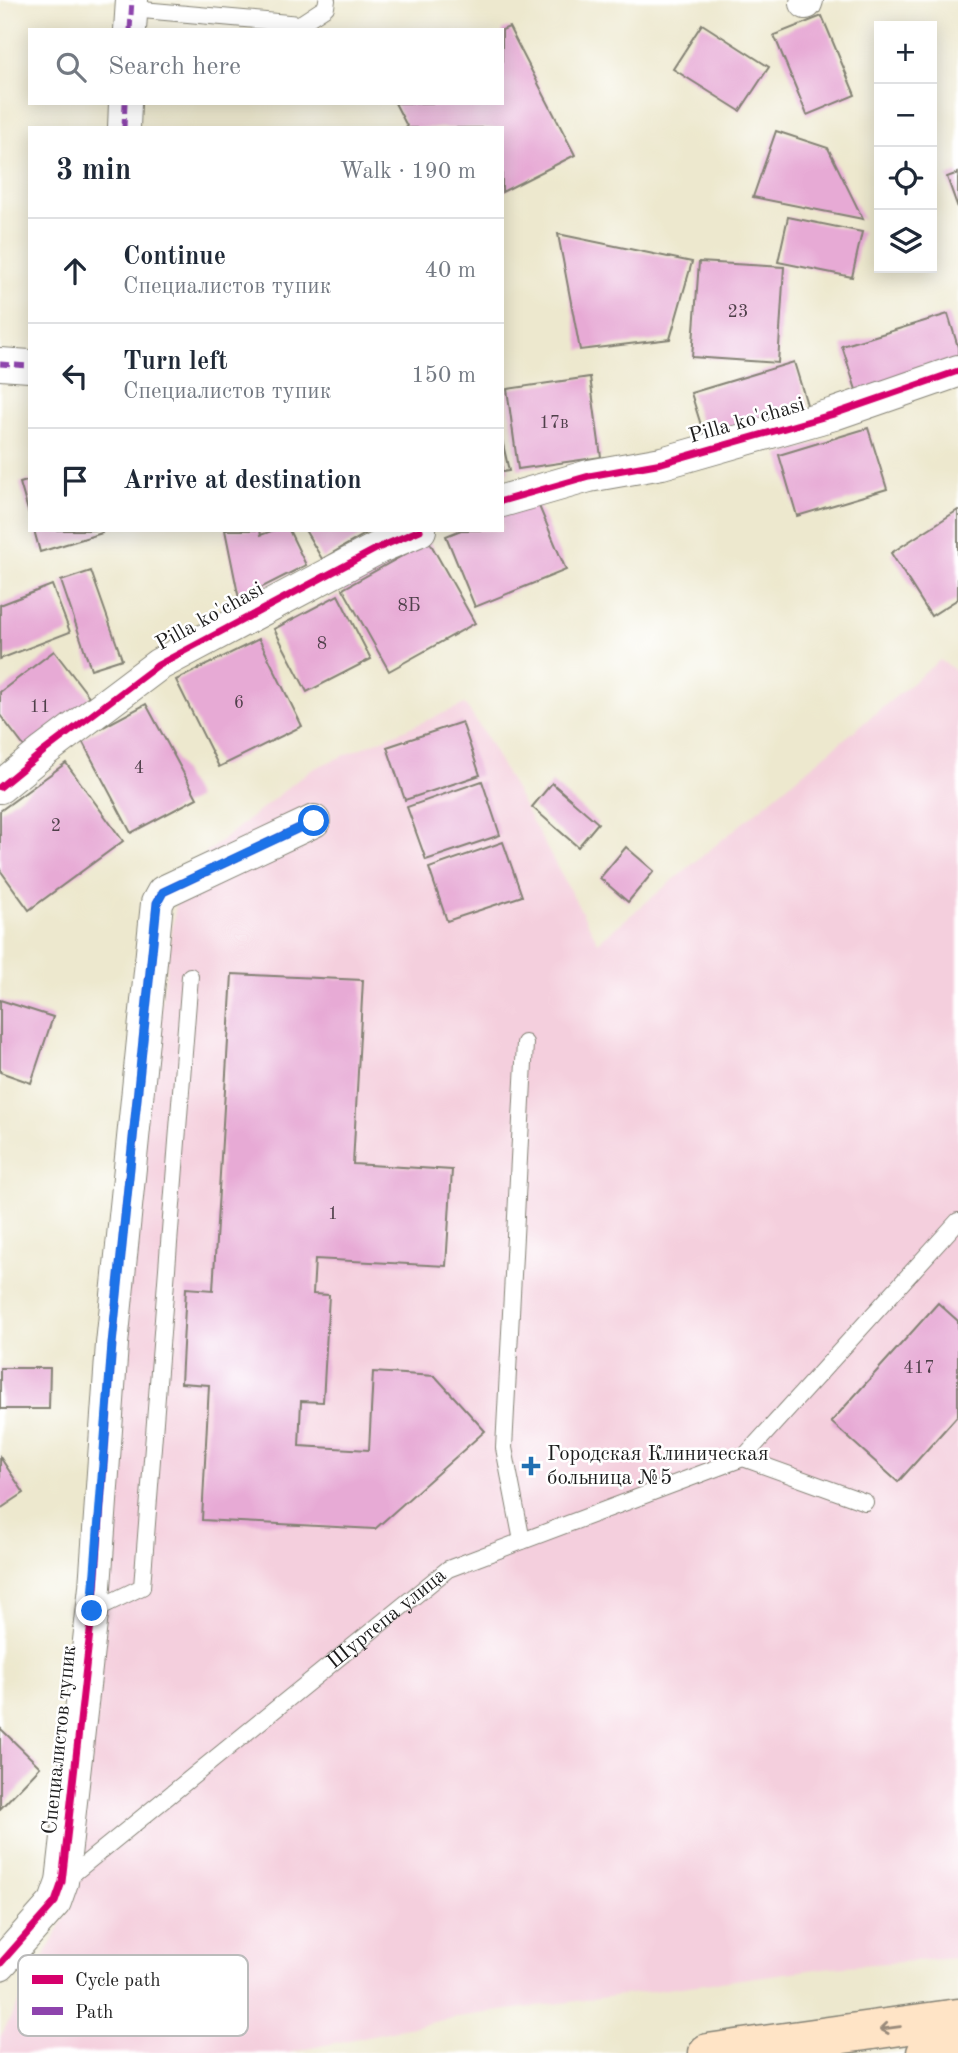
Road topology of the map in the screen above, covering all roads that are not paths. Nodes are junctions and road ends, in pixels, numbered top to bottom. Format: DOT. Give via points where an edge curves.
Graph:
graph roads {
  1 [pos="327,0"];
  2 [pos="131,13"];
  3 [pos="125,105"];
  4 [pos="124,126"];
  5 [pos="0,364"];
  6 [pos="28,366"];
  7 [pos="958,371"];
  8 [pos="504,500"];
  9 [pos="416,532"];
  10 [pos="0,787"];
  11 [pos="314,821"];
  12 [pos="190,976"];
  13 [pos="525,1043"];
  14 [pos="958,1221"];
  15 [pos="743,1458"];
  16 [pos="865,1502"];
  17 [pos="522,1541"];
  18 [pos="92,1611"];
  19 [pos="62,1882"];
  20 [pos="0,1964"];
  21 [pos="958,2018"];
  22 [pos="958,2049"];
  23 [pos="708,2053"];
  24 [pos="926,2053"];
  1 -- 2 [label="lane" via="326,7 300,24"];
  3 -- 4 [label="street"];
  5 -- 6 [label="street"];
  7 -- 8 [label="street, Pilla ko'chasi" via="834,414 662,463 589,476"];
  9 -- 10 [label="street, Pilla ko'chasi" via="158,665"];
  11 -- 18 [label="street, Специалистов тупик" via="163,892 157,903 112,1344"];
  12 -- 18 [label="lane" via="142,1587"];
  13 -- 17 [label="lane" via="504,1448"];
  14 -- 15 [label="lane"];
  15 -- 16 [label="lane"];
  15 -- 17 [label="lane, Шуртепа улица"];
  17 -- 19 [label="lane, Шуртепа улица" via="448,1569"];
  18 -- 19 [label="street, Специалистов тупик"];
  19 -- 20 [label="street, Шуртепа улица" via="55,1902"];
  21 -- 23 [label="main road, one-way"];
  22 -- 24 [label="main road"];
}
